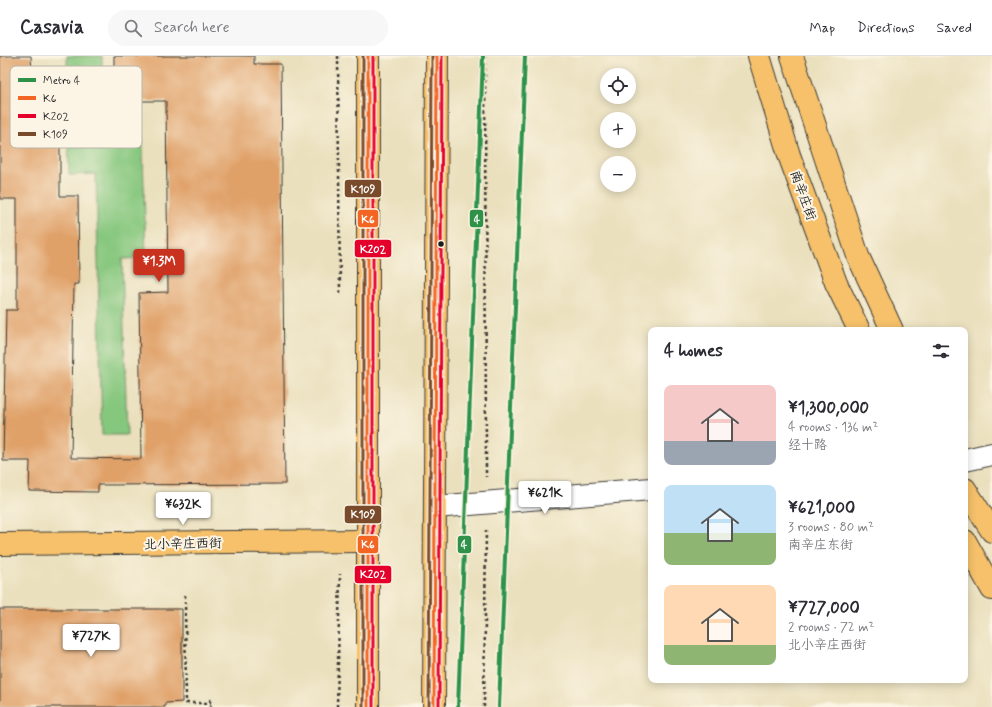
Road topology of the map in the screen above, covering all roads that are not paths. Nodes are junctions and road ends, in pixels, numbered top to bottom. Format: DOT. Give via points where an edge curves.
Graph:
graph roads {
  1 [pos="368,56"];
  2 [pos="438,56"];
  3 [pos="759,56"];
  4 [pos="792,56"];
  5 [pos="858,327"];
  6 [pos="891,327"];
  7 [pos="992,454"];
  8 [pos="968,459"];
  9 [pos="648,490"];
  10 [pos="968,494"];
  11 [pos="435,507"];
  12 [pos="992,531"];
  13 [pos="367,541"];
  14 [pos="0,544"];
  15 [pos="968,546"];
  16 [pos="992,589"];
  17 [pos="368,707"];
  18 [pos="434,707"];
  1 -- 13 [label="main road"];
  2 -- 11 [label="main road"];
  3 -- 5 [label="main road, 南辛庄街" via="789,155 836,283"];
  4 -- 6 [label="main road" via="858,256"];
  7 -- 8 [label="street"];
  9 -- 11 [label="street"];
  10 -- 12 [label="main road"];
  11 -- 18 [label="main road"];
  13 -- 14 [label="main road, 北小辛庄西街"];
  13 -- 17 [label="main road"];
  15 -- 16 [label="main road"];
}
